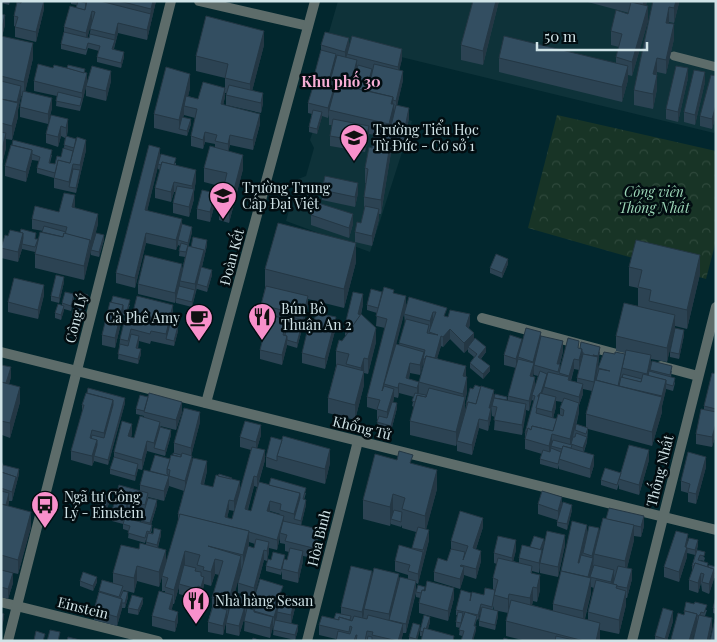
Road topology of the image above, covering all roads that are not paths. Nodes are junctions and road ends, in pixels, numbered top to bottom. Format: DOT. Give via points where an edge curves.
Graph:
graph roads {
  1 [pos="171,1"];
  2 [pos="198,1"];
  3 [pos="315,1"];
  4 [pos="308,26"];
  5 [pos="674,56"];
  6 [pos="716,66"];
  7 [pos="716,308"];
  8 [pos="482,318"];
  9 [pos="1,352"];
  10 [pos="77,371"];
  11 [pos="698,376"];
  12 [pos="206,403"];
  13 [pos="358,441"];
  14 [pos="663,517"];
  15 [pos="716,530"];
  16 [pos="1,602"];
  17 [pos="17,606"];
  18 [pos="125,637"];
  19 [pos="8,641"];
  20 [pos="158,641"];
  21 [pos="307,641"];
  22 [pos="632,641"];
  1 -- 10 [label="street, Công Lý"];
  2 -- 4 [label="street"];
  3 -- 4 [label="street, Đoàn Kết"];
  4 -- 12 [label="street, Đoàn Kết"];
  5 -- 6 [label="lane"];
  7 -- 11 [label="street, Thống Nhất"];
  8 -- 11 [label="street"];
  9 -- 10 [label="street, Khổng Tử"];
  10 -- 12 [label="street, Khổng Tử"];
  10 -- 17 [label="street, Công Lý"];
  11 -- 14 [label="street, Thống Nhất"];
  12 -- 13 [label="street, Khổng Tử"];
  13 -- 14 [label="street, Khổng Tử"];
  13 -- 21 [label="street, Hòa Bình"];
  14 -- 15 [label="street, Khổng Tử"];
  14 -- 22 [label="street, Thống Nhất"];
  16 -- 17 [label="street, Einstein"];
  17 -- 18 [label="street, Einstein"];
  17 -- 19 [label="street, Công Lý"];
  18 -- 20 [label="street, Einstein"];
}
